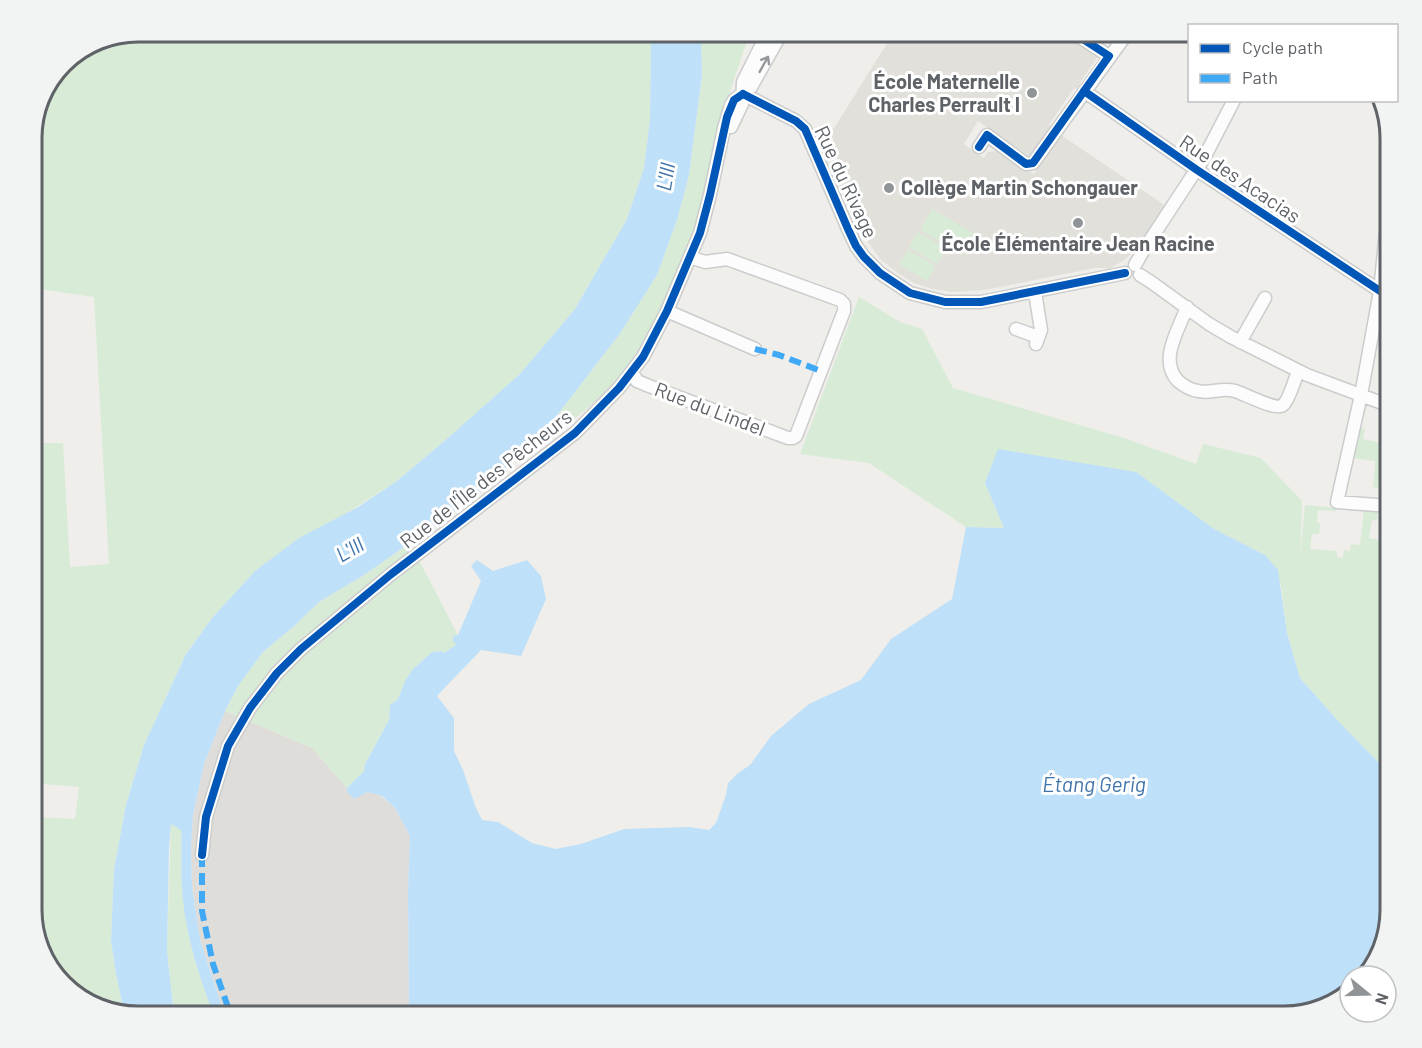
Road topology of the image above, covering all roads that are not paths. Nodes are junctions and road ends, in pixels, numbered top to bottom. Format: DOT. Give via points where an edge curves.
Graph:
graph roads {
  1 [pos="763,42"];
  2 [pos="776,42"];
  3 [pos="1087,42"];
  4 [pos="1120,42"];
  5 [pos="1109,56"];
  6 [pos="1084,91"];
  7 [pos="743,94"];
  8 [pos="1233,102"];
  9 [pos="979,147"];
  10 [pos="1197,170"];
  11 [pos="690,257"];
  12 [pos="1133,271"];
  13 [pos="1380,291"];
  14 [pos="1035,292"];
  15 [pos="1265,298"];
  16 [pos="1187,307"];
  17 [pos="667,311"];
  18 [pos="1016,329"];
  19 [pos="1240,342"];
  20 [pos="755,349"];
  21 [pos="1299,371"];
  22 [pos="632,372"];
  23 [pos="1361,395"];
  24 [pos="1380,402"];
  25 [pos="1380,505"];
  26 [pos="202,855"];
  1 -- 7 [label="street, Rue de l'Île des Pêcheurs" via="743,82"];
  7 -- 2 [label="street, Rue de l'Île des Pêcheurs, one-way"];
  3 -- 5 [label="street"];
  4 -- 5 [label="street"];
  5 -- 6 [label="street"];
  6 -- 9 [label="street" via="1033,163 1026,164 987,135"];
  6 -- 10 [label="street, Rue des Acacias"];
  7 -- 11 [label="street, Rue de l'Île des Pêcheurs" via="731,105 705,218"];
  7 -- 14 [label="street, Rue du Rivage" via="805,129 856,246 886,278 910,293 945,302 981,302"];
  8 -- 10 [label="street"];
  10 -- 12 [label="street"];
  10 -- 13 [label="street, Rue des Acacias"];
  11 -- 17 [label="street, Rue de l'Île des Pêcheurs"];
  11 -- 22 [label="street, Rue du Lindel" via="705,262 727,260 844,304 797,433 793,438 785,437 637,381"];
  12 -- 14 [label="street, Rue du Rivage"];
  12 -- 16 [label="street"];
  13 -- 23 [label="street"];
  14 -- 18 [label="street" via="1041,330 1037,341"];
  15 -- 19 [label="street"];
  16 -- 19 [label="street"];
  16 -- 21 [label="street" via="1169,357 1173,374 1189,389 1232,390 1279,407"];
  17 -- 20 [label="street"];
  17 -- 22 [label="street, Rue de l'Île des Pêcheurs"];
  19 -- 21 [label="street"];
  21 -- 23 [label="street"];
  22 -- 26 [label="street, Rue de l'Île des Pêcheurs" via="575,434 383,581 300,649 277,673 228,746 206,817"];
  23 -- 24 [label="street"];
  23 -- 25 [label="street" via="1337,502"];
}
